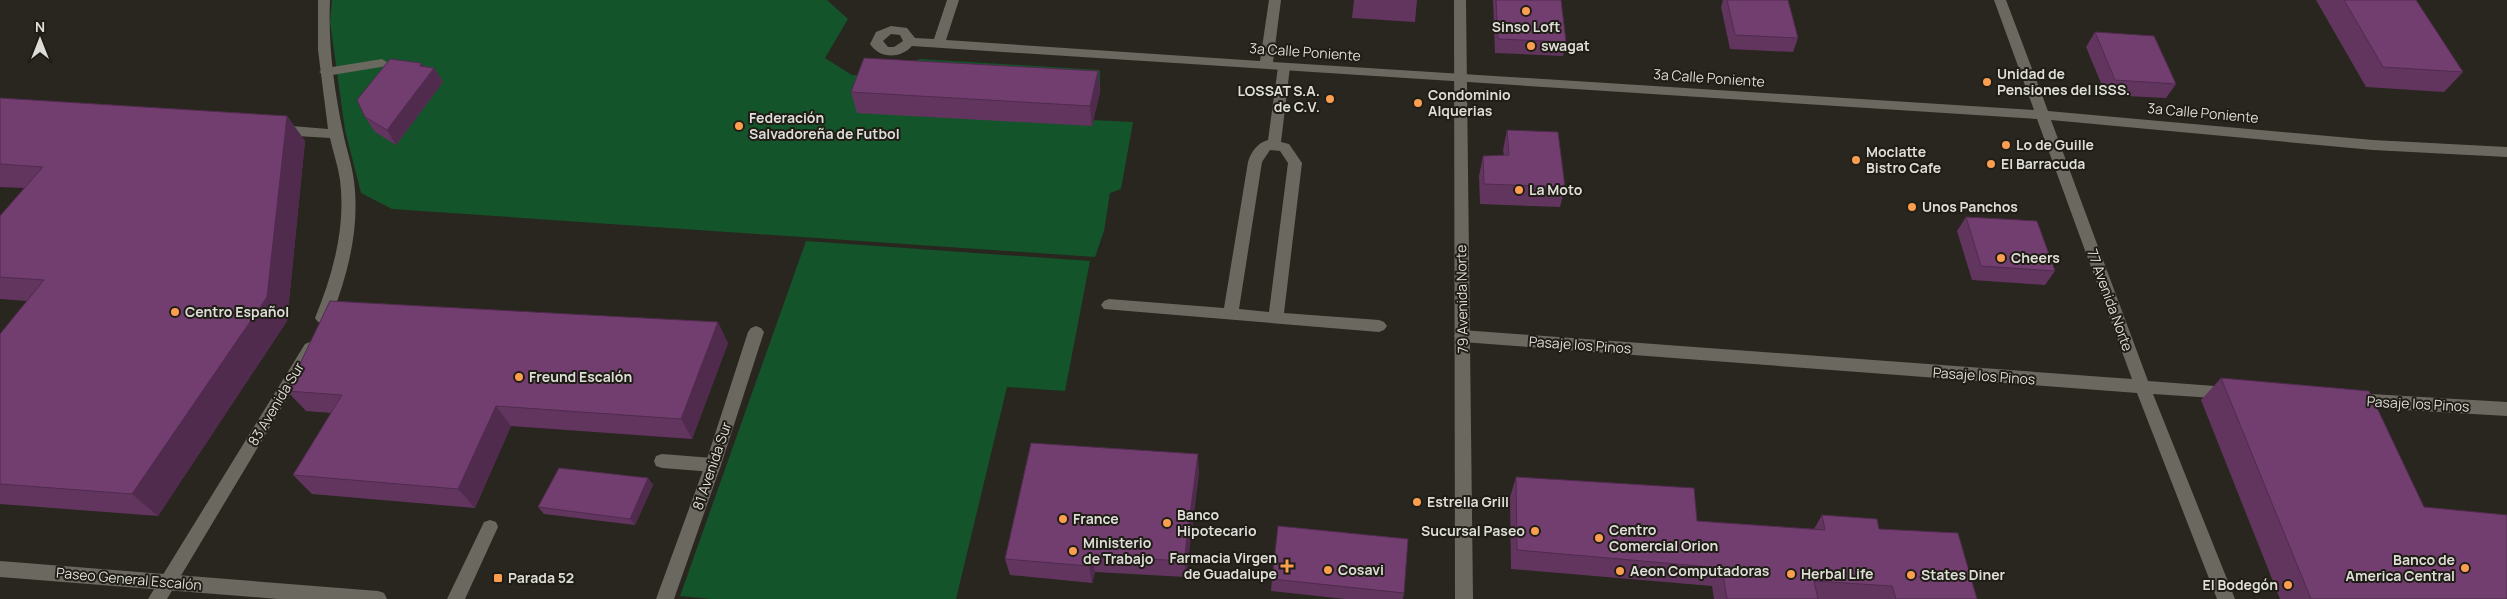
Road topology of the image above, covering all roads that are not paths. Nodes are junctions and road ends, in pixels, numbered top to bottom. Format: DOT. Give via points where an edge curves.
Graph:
graph roads {
  1 [pos="324,0"];
  2 [pos="952,0"];
  3 [pos="1275,0"];
  4 [pos="1460,0"];
  5 [pos="2000,0"];
  6 [pos="909,42"];
  7 [pos="939,43"];
  8 [pos="382,63"];
  9 [pos="1266,65"];
  10 [pos="1284,67"];
  11 [pos="326,72"];
  12 [pos="1460,79"];
  13 [pos="2042,115"];
  14 [pos="267,130"];
  15 [pos="336,134"];
  16 [pos="1274,144"];
  17 [pos="2507,152"];
  18 [pos="1109,305"];
  19 [pos="1231,314"];
  20 [pos="1276,318"];
  21 [pos="1379,326"];
  22 [pos="756,332"];
  23 [pos="1462,336"];
  24 [pos="2143,388"];
  25 [pos="2241,394"];
  26 [pos="2340,400"];
  27 [pos="2507,409"];
  28 [pos="662,461"];
  29 [pos="713,465"];
  30 [pos="490,527"];
  31 [pos="0,569"];
  32 [pos="168,583"];
  33 [pos="157,599"];
  34 [pos="378,599"];
  35 [pos="456,599"];
  36 [pos="666,599"];
  37 [pos="1464,599"];
  38 [pos="2226,599"];
  1 -- 11 [label="street, 83 Avenida Sur" via="322,23"];
  2 -- 7 [label="street"];
  3 -- 9 [label="street"];
  4 -- 12 [label="street, 79 Avenida Norte"];
  5 -- 13 [label="street, 77 Avenida Norte"];
  6 -- 7 [label="street, 3a Calle Poniente"];
  7 -- 9 [label="street, 3a Calle Poniente"];
  8 -- 11 [label="street"];
  9 -- 10 [label="street, 3a Calle Poniente"];
  10 -- 12 [label="street, 3a Calle Poniente"];
  10 -- 16 [label="street"];
  11 -- 15 [label="street, 83 Avenida Sur"];
  12 -- 13 [label="street, 3a Calle Poniente"];
  12 -- 23 [label="street, 79 Avenida Norte"];
  13 -- 17 [label="street, 3a Calle Poniente" via="2372,145"];
  13 -- 24 [label="street, 77 Avenida Norte"];
  14 -- 15 [label="street"];
  15 -- 32 [label="street, 83 Avenida Sur" via="347,180 348,228 338,282 313,342"];
  16 -- 19 [label="street" via="1267,145 1255,162"];
  16 -- 20 [label="street" via="1284,147 1295,163"];
  18 -- 19 [label="street"];
  19 -- 20 [label="street"];
  20 -- 21 [label="street"];
  22 -- 29 [label="street, 81 Avenida Sur"];
  23 -- 24 [label="street, Pasaje los Pinos"];
  23 -- 37 [label="street, 79 Avenida Norte"];
  24 -- 25 [label="street, Pasaje los Pinos"];
  24 -- 38 [label="street, 77 Avenida Norte"];
  26 -- 27 [label="street, Pasaje los Pinos"];
  28 -- 29 [label="street"];
  29 -- 36 [label="street, 81 Avenida Sur"];
  30 -- 35 [label="street"];
  31 -- 32 [label="street, Paseo General Escalón"];
  32 -- 33 [label="street, 83 Avenida Sur"];
  32 -- 34 [label="street, Paseo General Escalón"];
}
